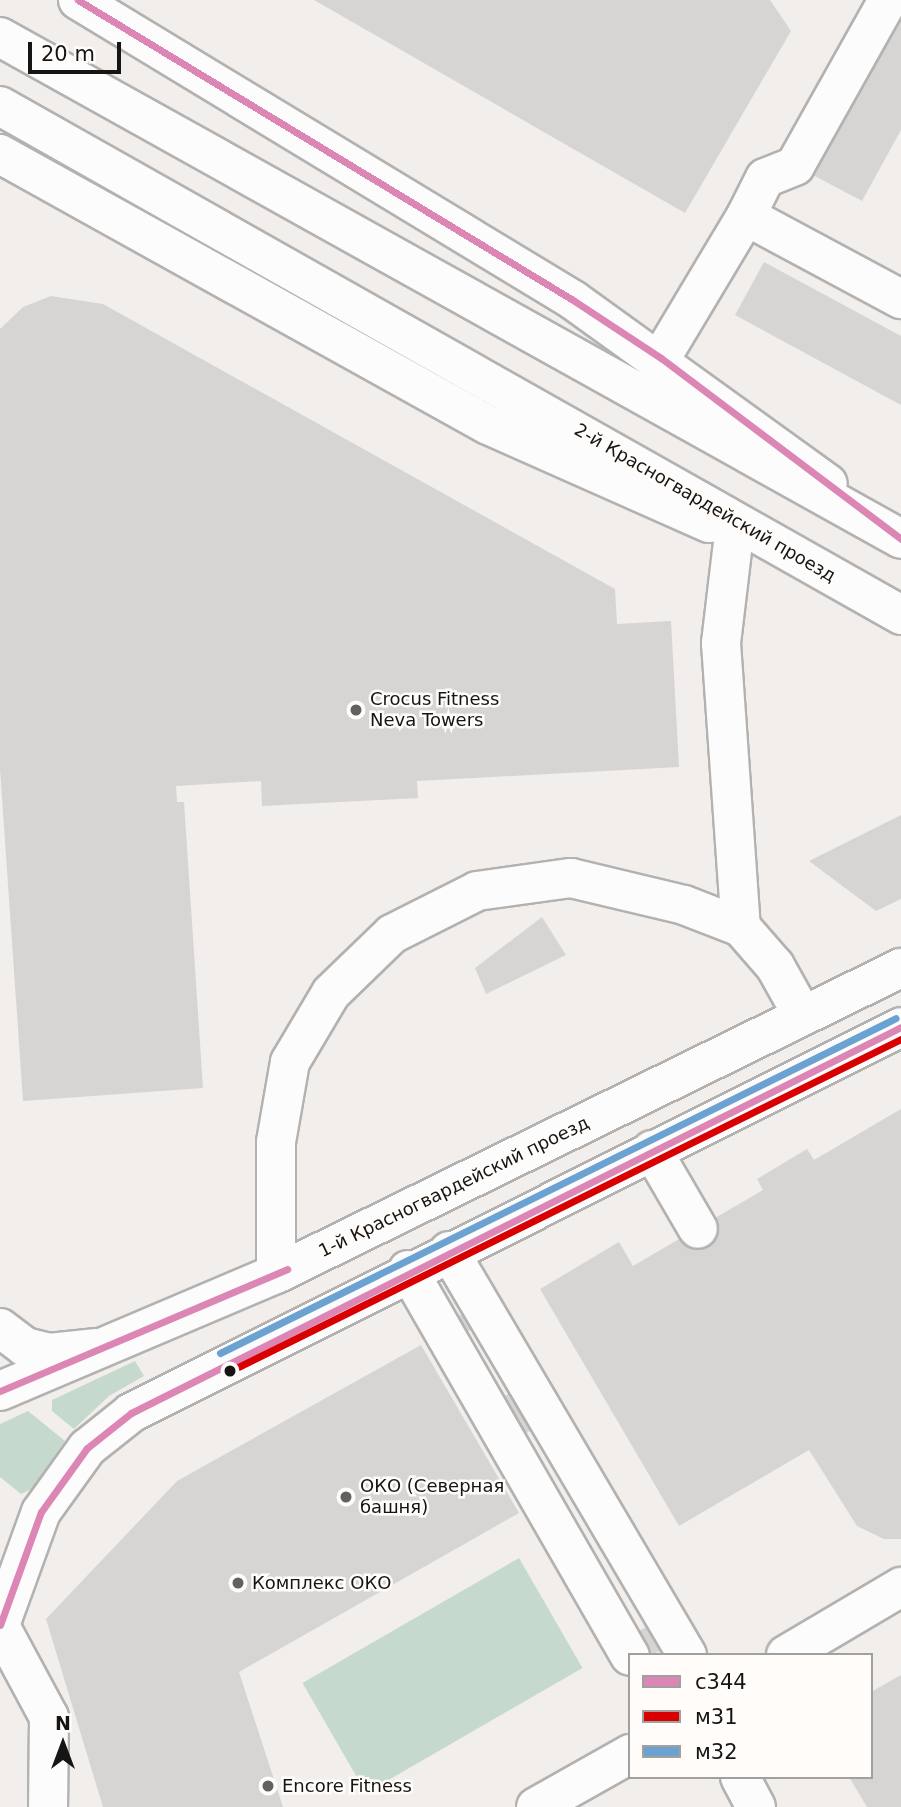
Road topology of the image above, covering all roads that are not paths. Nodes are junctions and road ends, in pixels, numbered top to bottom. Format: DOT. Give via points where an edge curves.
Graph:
graph roads {
  1 [pos="78,0"];
  2 [pos="888,0"];
  3 [pos="14,45"];
  4 [pos="1,106"];
  5 [pos="1,159"];
  6 [pos="746,216"];
  7 [pos="901,299"];
  8 [pos="661,358"];
  9 [pos="734,534"];
  10 [pos="899,537"];
  11 [pos="853,587"];
  12 [pos="901,615"];
  13 [pos="741,927"];
  14 [pos="901,968"];
  15 [pos="803,1016"];
  16 [pos="901,1027"];
  17 [pos="652,1150"];
  18 [pos="698,1228"];
  19 [pos="449,1251"];
  20 [pos="408,1270"];
  21 [pos="276,1274"];
  22 [pos="0,1328"];
  23 [pos="107,1346"];
  24 [pos="0,1391"];
  25 [pos="0,1543"];
  26 [pos="901,1587"];
  27 [pos="3,1616"];
  28 [pos="686,1653"];
  29 [pos="789,1653"];
  30 [pos="628,1654"];
  31 [pos="628,1755"];
  32 [pos="741,1779"];
  33 [pos="48,1807"];
  34 [pos="536,1807"];
  35 [pos="756,1807"];
  1 -- 8 [label="main road" via="422,191"];
  2 -- 6 [label="main road" via="795,166 765,178"];
  3 -- 10 [label="main road"];
  4 -- 11 [label="main road, 2-й Красногвардейский проезд"];
  5 -- 9 [label="main road" via="488,425"];
  6 -- 7 [label="main road"];
  6 -- 8 [label="main road"];
  8 -- 10 [label="main road"];
  9 -- 11 [label="main road"];
  9 -- 13 [label="main road" via="721,643"];
  11 -- 12 [label="main road, 2-й Красногвардейский проезд"];
  13 -- 15 [label="main road" via="775,966"];
  13 -- 21 [label="main road" via="684,905 571,878 477,891 392,934 331,993 290,1062 276,1142"];
  14 -- 15 [label="main road, 1-й Красногвардейский проезд"];
  15 -- 21 [label="main road, 1-й Красногвардейский проезд"];
  16 -- 17 [label="main road"];
  17 -- 18 [label="main road"];
  17 -- 19 [label="main road"];
  19 -- 20 [label="main road"];
  19 -- 28 [label="main road"];
  20 -- 27 [label="main road" via="131,1413 87,1448 41,1512"];
  20 -- 30 [label="main road"];
  21 -- 23 [label="main road, 1-й Красногвардейский проезд"];
  22 -- 23 [label="main road" via="25,1347 49,1353"];
  23 -- 24 [label="main road, 1-й Красногвардейский проезд"];
  25 -- 27 [label="main road"];
  26 -- 29 [label="main road"];
  27 -- 33 [label="main road" via="49,1717"];
  31 -- 34 [label="main road"];
  32 -- 35 [label="main road"];
}
